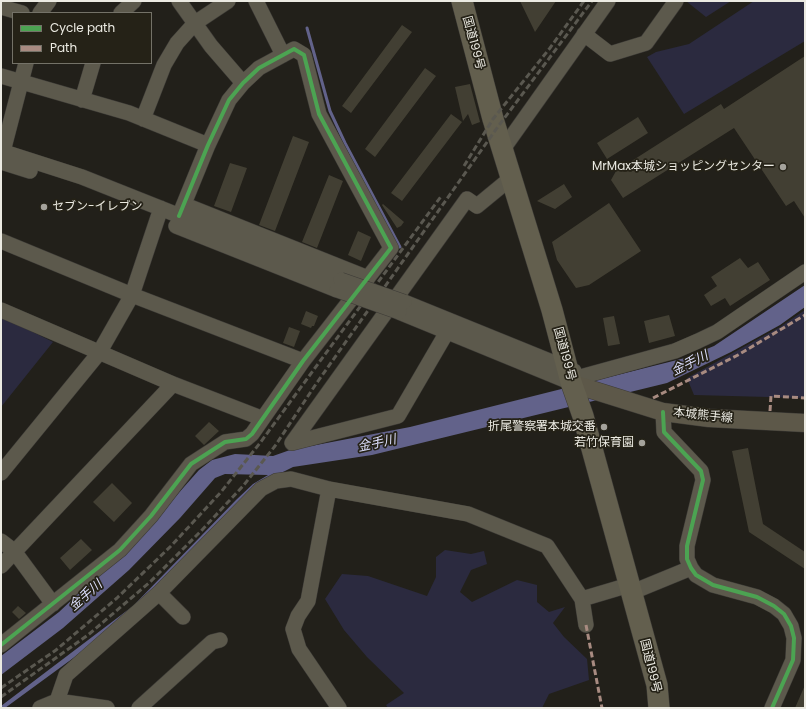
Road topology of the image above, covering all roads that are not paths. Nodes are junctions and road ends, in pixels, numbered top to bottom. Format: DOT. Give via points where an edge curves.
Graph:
graph roads {
  1 [pos="49,1"];
  2 [pos="134,1"];
  3 [pos="179,1"];
  4 [pos="228,1"];
  5 [pos="256,1"];
  6 [pos="462,1"];
  7 [pos="608,1"];
  8 [pos="676,1"];
  9 [pos="1,7"];
  10 [pos="18,12"];
  11 [pos="41,12"];
  12 [pos="122,12"];
  13 [pos="195,23"];
  14 [pos="584,34"];
  15 [pos="283,55"];
  16 [pos="26,64"];
  17 [pos="93,64"];
  18 [pos="1,76"];
  19 [pos="22,82"];
  20 [pos="243,83"];
  21 [pos="82,100"];
  22 [pos="143,119"];
  23 [pos="208,145"];
  24 [pos="503,149"];
  25 [pos="2,156"];
  26 [pos="511,178"];
  27 [pos="182,210"];
  28 [pos="159,213"];
  29 [pos="1,241"];
  30 [pos="805,272"];
  31 [pos="368,278"];
  32 [pos="339,285"];
  33 [pos="132,295"];
  34 [pos="402,307"];
  35 [pos="1,310"];
  36 [pos="447,332"];
  37 [pos="99,353"];
  38 [pos="303,361"];
  39 [pos="580,378"];
  40 [pos="173,384"];
  41 [pos="639,399"];
  42 [pos="663,412"];
  43 [pos="805,413"];
  44 [pos="261,418"];
  45 [pos="805,423"];
  46 [pos="1,473"];
  47 [pos="329,489"];
  48 [pos="1,541"];
  49 [pos="14,551"];
  50 [pos="1,566"];
  51 [pos="691,568"];
  52 [pos="629,589"];
  53 [pos="159,593"];
  54 [pos="582,600"];
  55 [pos="53,604"];
  56 [pos="183,617"];
  57 [pos="586,625"];
  58 [pos="220,640"];
  59 [pos="1,645"];
  60 [pos="58,701"];
  61 [pos="40,708"];
  62 [pos="107,708"];
  63 [pos="139,708"];
  64 [pos="339,708"];
  65 [pos="659,708"];
  66 [pos="772,708"];
  1 -- 11 [label="street"];
  2 -- 12 [label="street"];
  3 -- 13 [label="street"];
  4 -- 13 [label="street"];
  5 -- 15 [label="street"];
  6 -- 24 [label="highway, 国道199号"];
  7 -- 14 [label="street"];
  8 -- 14 [label="street" via="646,43 610,54"];
  9 -- 10 [label="street"];
  13 -- 20 [label="street"];
  13 -- 22 [label="street" via="177,43 164,65"];
  14 -- 24 [label="street"];
  15 -- 20 [label="street" via="259,68"];
  15 -- 31 [label="street" via="294,49 304,55 319,114 391,248"];
  16 -- 19 [label="street"];
  17 -- 21 [label="street"];
  18 -- 19 [label="street"];
  19 -- 21 [label="street"];
  19 -- 25 [label="street"];
  20 -- 23 [label="street" via="229,100"];
  21 -- 22 [label="street"];
  22 -- 23 [label="street"];
  23 -- 27 [label="street"];
  24 -- 26 [label="highway, 国道199号"];
  25 -- 28 [label="street" via="82,177"];
  26 -- 36 [label="street" via="477,206 467,199 292,443 398,416"];
  26 -- 39 [label="highway, 国道199号" via="552,310"];
  27 -- 28 [label="street"];
  27 -- 31 [label="street"];
  27 -- 32 [label="street"];
  28 -- 32 [label="street"];
  28 -- 33 [label="street"];
  29 -- 33 [label="street"];
  30 -- 39 [label="street" via="717,332 698,341 675,351"];
  31 -- 38 [label="street"];
  32 -- 34 [label="street, bridge"];
  33 -- 37 [label="street"];
  33 -- 38 [label="street"];
  34 -- 36 [label="street"];
  34 -- 39 [label="street"];
  35 -- 37 [label="street"];
  36 -- 39 [label="street"];
  37 -- 40 [label="street"];
  37 -- 46 [label="street"];
  38 -- 44 [label="street"];
  39 -- 41 [label="main road, 本城熊手線"];
  39 -- 52 [label="highway, 国道199号" via="582,416"];
  40 -- 44 [label="street"];
  40 -- 49 [label="street"];
  41 -- 42 [label="main road, 本城熊手線"];
  41 -- 43 [label="main road, 本城熊手線" via="716,409"];
  42 -- 45 [label="main road, 本城熊手線" via="709,418"];
  42 -- 51 [label="street" via="664,432 701,471 703,480 687,546 687,558"];
  44 -- 55 [label="street" via="246,439 225,442 191,464 120,550"];
  47 -- 53 [label="street" via="291,479 276,481 261,489"];
  47 -- 54 [label="street" via="468,514 547,546"];
  47 -- 64 [label="street" via="308,601 293,630 299,649"];
  48 -- 49 [label="street"];
  49 -- 50 [label="street"];
  49 -- 55 [label="street"];
  51 -- 52 [label="street"];
  51 -- 66 [label="street" via="696,575 713,585 757,597 784,614 791,626 794,638 793,660"];
  52 -- 54 [label="street"];
  52 -- 65 [label="highway, 国道199号" via="657,685"];
  53 -- 56 [label="street"];
  53 -- 60 [label="street" via="66,675"];
  54 -- 57 [label="street"];
  55 -- 59 [label="street"];
  58 -- 63 [label="street" via="212,642"];
  60 -- 61 [label="street"];
  60 -- 62 [label="street"];
}
